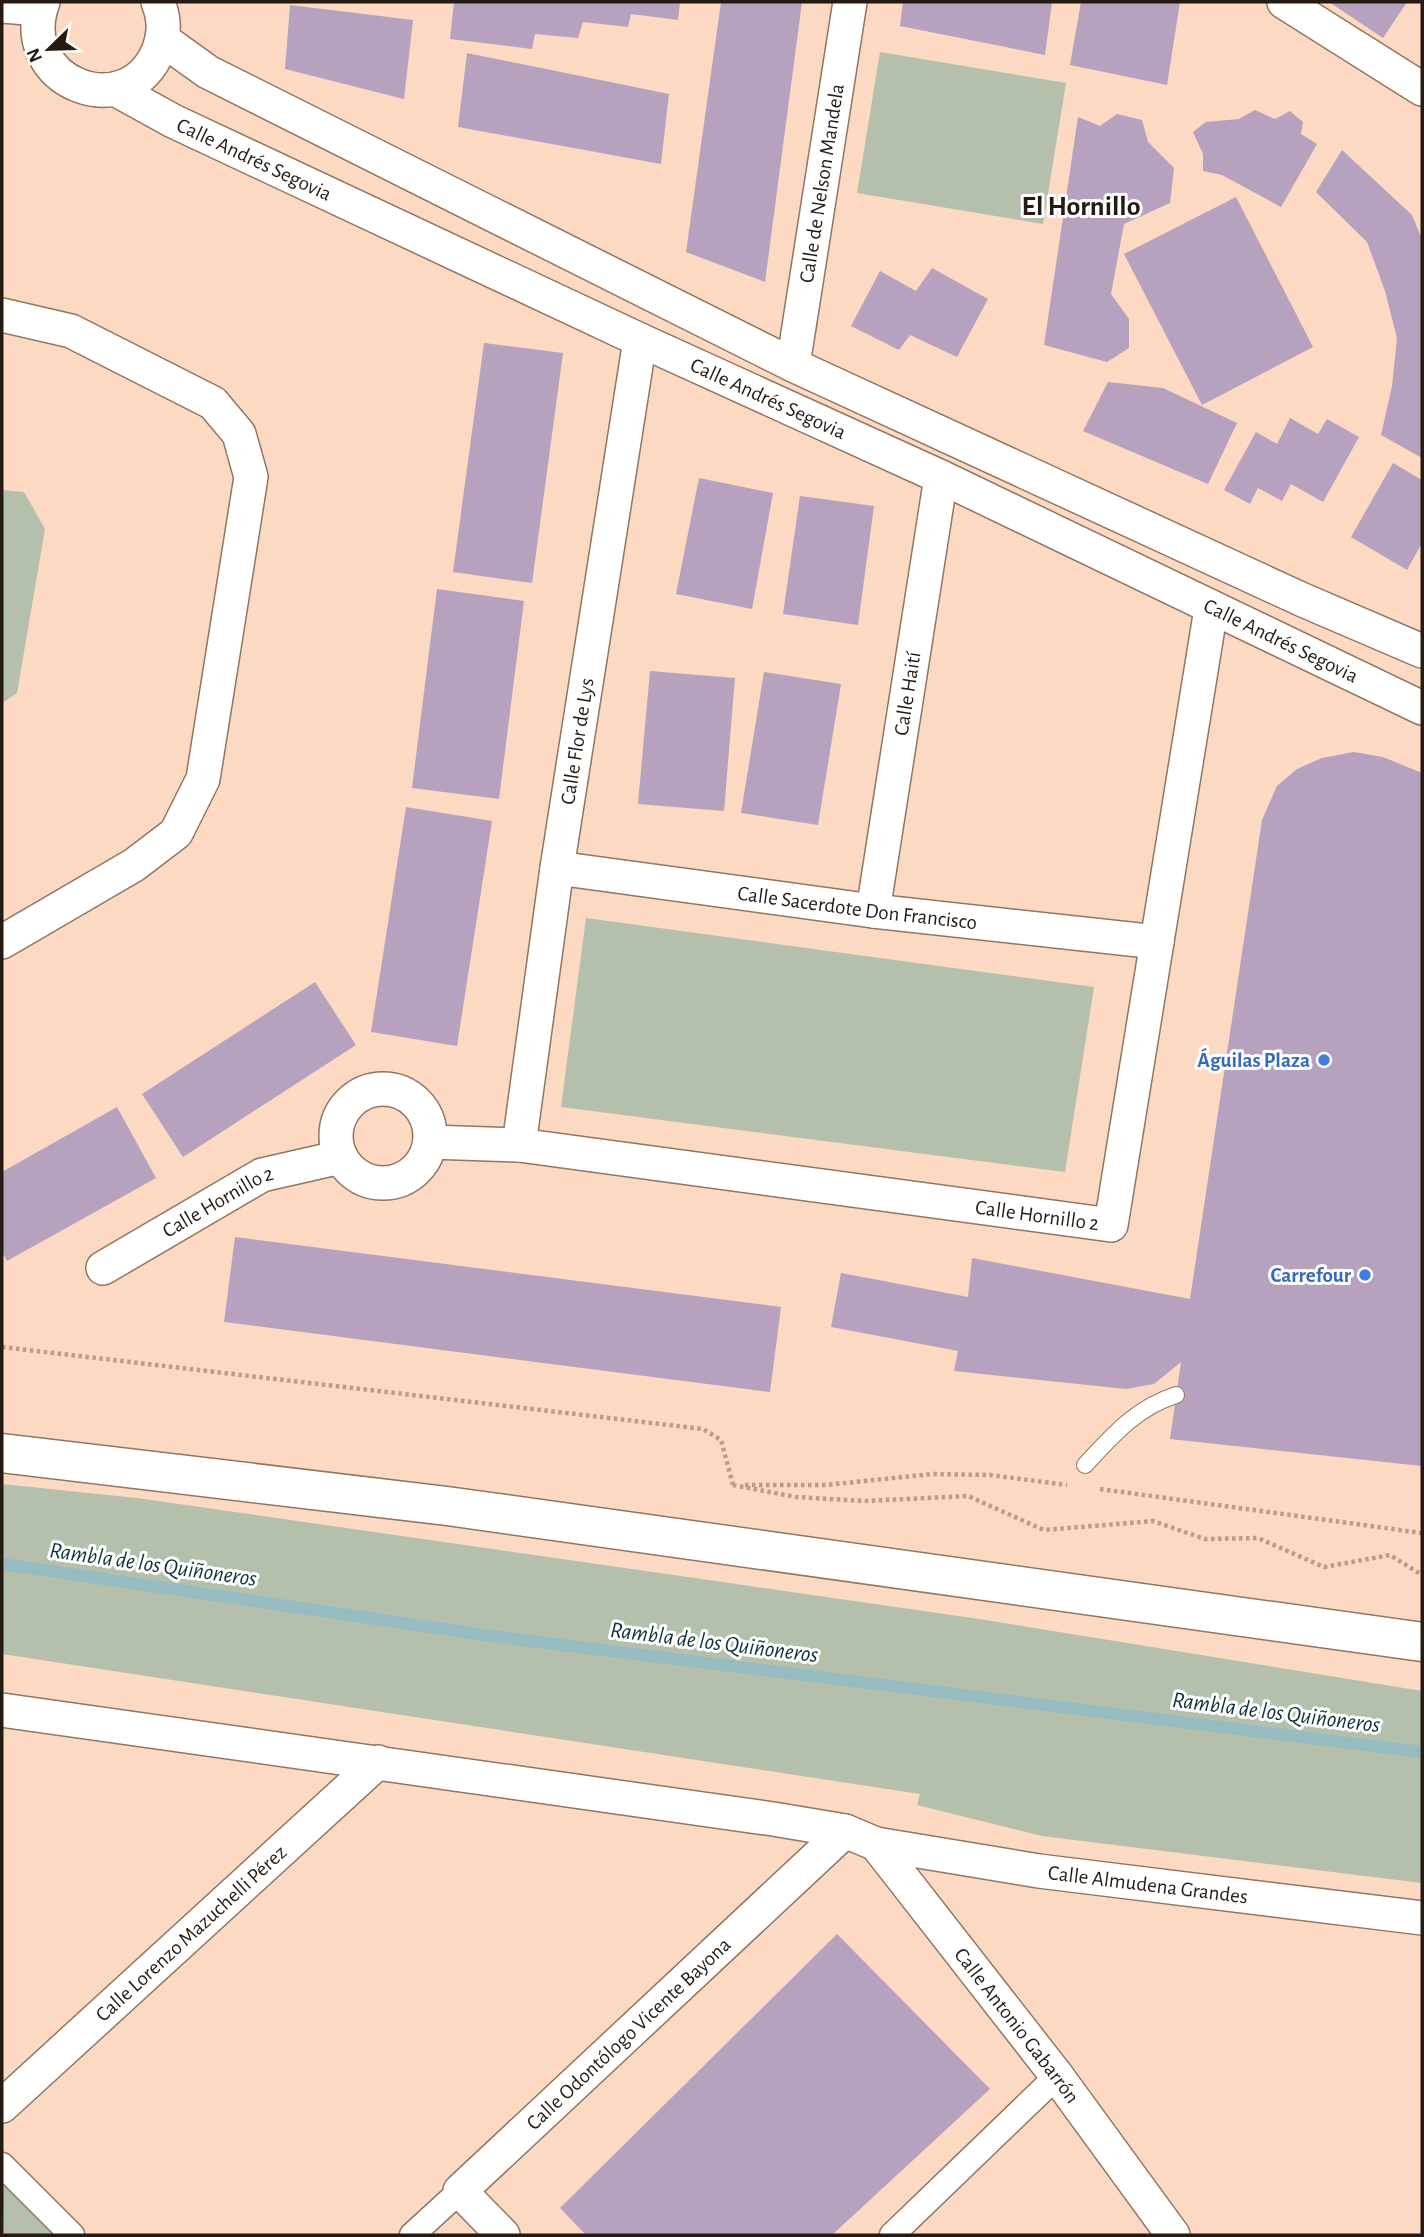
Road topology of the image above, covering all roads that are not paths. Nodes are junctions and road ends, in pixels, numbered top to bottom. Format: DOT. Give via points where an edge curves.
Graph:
graph roads {
  1 [pos="158,2"];
  2 [pos="850,2"];
  3 [pos="1283,2"];
  4 [pos="42,5"];
  5 [pos="2,6"];
  6 [pos="162,39"];
  7 [pos="115,89"];
  8 [pos="1422,89"];
  9 [pos="2,315"];
  10 [pos="640,340"];
  11 [pos="793,365"];
  12 [pos="941,477"];
  13 [pos="1211,609"];
  14 [pos="1422,651"];
  15 [pos="1422,708"];
  16 [pos="557,868"];
  17 [pos="873,911"];
  18 [pos="2,942"];
  19 [pos="1157,942"];
  20 [pos="430,1142"];
  21 [pos="519,1145"];
  22 [pos="341,1157"];
  23 [pos="103,1268"];
  24 [pos="1176,1395"];
  25 [pos="2,1453"];
  26 [pos="1085,1465"];
  27 [pos="1422,1642"];
  28 [pos="2,1710"];
  29 [pos="378,1762"];
  30 [pos="845,1831"];
  31 [pos="876,1844"];
  32 [pos="1422,1918"];
  33 [pos="1056,2076"];
  34 [pos="2,2106"];
  35 [pos="2,2165"];
  36 [pos="460,2191"];
  37 [pos="72,2235"];
  38 [pos="412,2235"];
  39 [pos="503,2235"];
  40 [pos="892,2235"];
  41 [pos="1173,2235"];
  1 -- 6 [label="street"];
  2 -- 11 [label="street, Calle de Nelson Mandela"];
  3 -- 8 [label="street"];
  4 -- 5 [label="street"];
  4 -- 7 [label="street" via="37,28 41,48 60,76 80,87"];
  6 -- 7 [label="street" via="145,72"];
  6 -- 11 [label="street, Calle Andrés Segovia" via="208,72"];
  7 -- 10 [label="street, Calle Andrés Segovia" via="173,121"];
  9 -- 18 [label="street" via="71,331 213,403 239,434 251,477 203,779 176,833 134,865"];
  10 -- 12 [label="street, Calle Andrés Segovia"];
  10 -- 16 [label="street, Calle Flor de Lys"];
  11 -- 14 [label="street, Calle Andrés Segovia"];
  12 -- 13 [label="street, Calle Andrés Segovia"];
  12 -- 17 [label="street, Calle Haití"];
  13 -- 15 [label="street, Calle Andrés Segovia"];
  13 -- 19 [label="street, Calle Hornillo 2"];
  16 -- 17 [label="street, Calle Sacerdote Don Francisco"];
  16 -- 21 [label="street, Calle Flor de Lys"];
  17 -- 19 [label="street, Calle Sacerdote Don Francisco"];
  19 -- 21 [label="street, Calle Hornillo 2" via="1111,1225"];
  20 -- 21 [label="street, Calle Hornillo 2"];
  20 -- 22 [label="street" via="417,1169 391,1182 362,1178"];
  20 -- 22 [label="street" via="424,1111 400,1091 384,1088 368,1091 348,1104 337,1125"];
  22 -- 23 [label="street, Calle Hornillo 2" via="262,1175"];
  24 -- 26 [label="lane" via="1151,1403"];
  25 -- 27 [label="main road" via="447,1506"];
  28 -- 29 [label="street, Calle Antonio Gabarrón"];
  29 -- 30 [label="street, Calle Antonio Gabarrón"];
  29 -- 34 [label="street, Calle Lorenzo Mazuchelli Pérez"];
  30 -- 31 [label="street, Calle Antonio Gabarrón"];
  30 -- 36 [label="street, Calle Odontólogo Vicente Bayona"];
  31 -- 32 [label="street, Calle Almudena Grandes" via="1039,1871"];
  31 -- 33 [label="street, Calle Antonio Gabarrón"];
  33 -- 40 [label="street"];
  33 -- 41 [label="street, Calle Antonio Gabarrón"];
  35 -- 37 [label="street"];
  36 -- 38 [label="street, Calle Odontólogo Vicente Bayona"];
  36 -- 39 [label="street"];
}
